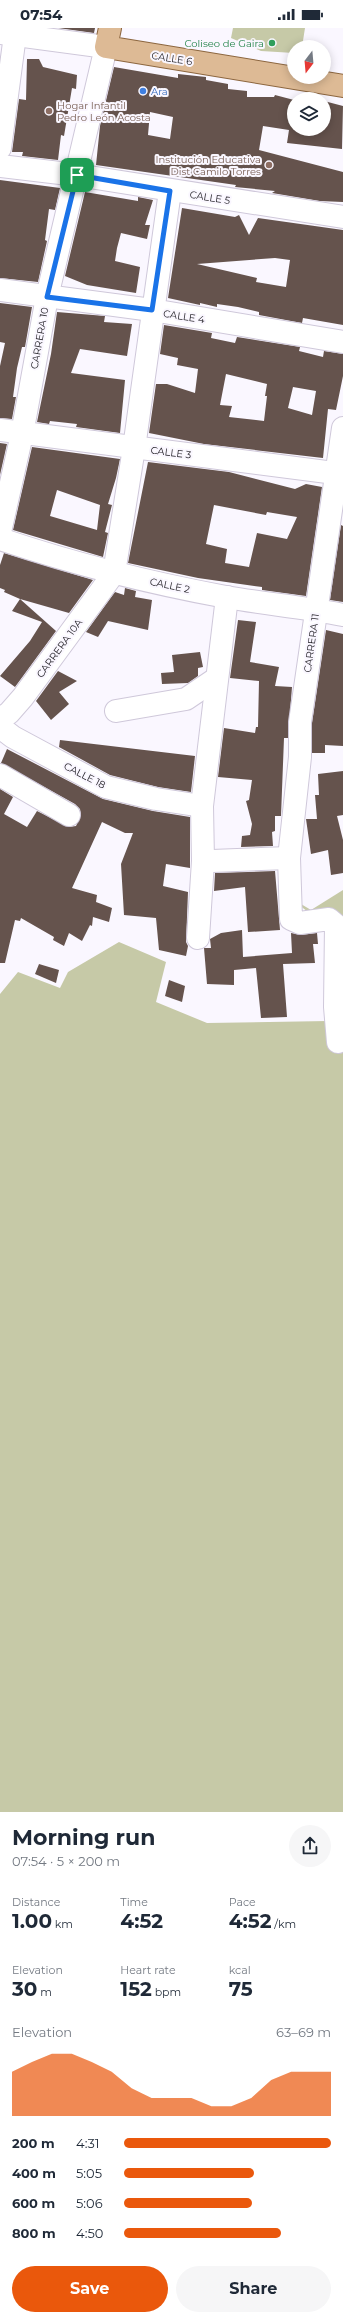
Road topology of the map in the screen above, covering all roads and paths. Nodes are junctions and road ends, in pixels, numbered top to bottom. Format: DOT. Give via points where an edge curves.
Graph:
graph roads {
  1 [pos="7,34"];
  2 [pos="108,38"];
  3 [pos="343,86"];
  4 [pos="0,148"];
  5 [pos="0,166"];
  6 [pos="77,175"];
  7 [pos="170,191"];
  8 [pos="343,217"];
  9 [pos="0,290"];
  10 [pos="47,297"];
  11 [pos="152,310"];
  12 [pos="343,342"];
  13 [pos="343,428"];
  14 [pos="0,430"];
  15 [pos="22,434"];
  16 [pos="134,448"];
  17 [pos="339,474"];
  18 [pos="0,532"];
  19 [pos="0,539"];
  20 [pos="114,573"];
  21 [pos="227,597"];
  22 [pos="315,609"];
  23 [pos="343,615"];
  24 [pos="217,678"];
  25 [pos="116,711"];
  26 [pos="0,719"];
  27 [pos="0,727"];
  28 [pos="0,775"];
  29 [pos="202,806"];
  30 [pos="70,814"];
  31 [pos="289,858"];
  32 [pos="212,861"];
  33 [pos="198,938"];
  34 [pos="338,1042"];
  1 -- 2 [label="street, CALLE 6"];
  1 -- 4 [label="street"];
  2 -- 3 [label="main road, CALLE 6"];
  2 -- 6 [label="street, CARRERA 10"];
  5 -- 6 [label="street, CALLE 5"];
  6 -- 7 [label="street, CALLE 5"];
  6 -- 10 [label="street, CARRERA 10"];
  7 -- 8 [label="street, CALLE 5"];
  7 -- 11 [label="street"];
  9 -- 10 [label="street, CALLE 4"];
  10 -- 11 [label="street, CALLE 4"];
  10 -- 15 [label="street, CARRERA 10"];
  11 -- 12 [label="street, CALLE 4"];
  11 -- 16 [label="street"];
  13 -- 17 [label="street, CARRERA 11"];
  14 -- 15 [label="street, CALLE 3"];
  15 -- 16 [label="street, CALLE 3"];
  15 -- 18 [label="street, CARRERA 10"];
  16 -- 17 [label="street, CALLE 3"];
  16 -- 20 [label="street"];
  17 -- 22 [label="street, CARRERA 11"];
  19 -- 20 [label="street, CALLE 2"];
  20 -- 21 [label="street, CALLE 2"];
  20 -- 26 [label="street, CARRERA 10A" via="23,697"];
  21 -- 22 [label="street, CALLE 2"];
  21 -- 24 [label="street"];
  22 -- 23 [label="street, CALLE 2"];
  22 -- 31 [label="street, CARRERA 11" via="300,722 300,757"];
  24 -- 25 [label="street" via="186,699"];
  24 -- 29 [label="street"];
  27 -- 29 [label="street, CALLE 18" via="13,737 106,787 156,799"];
  28 -- 30 [label="street"];
  29 -- 33 [label="street" via="203,862"];
  31 -- 32 [label="street"];
  31 -- 34 [label="street, CARRERA 11" via="291,919 300,923 329,919 336,924 335,1007"];
}
